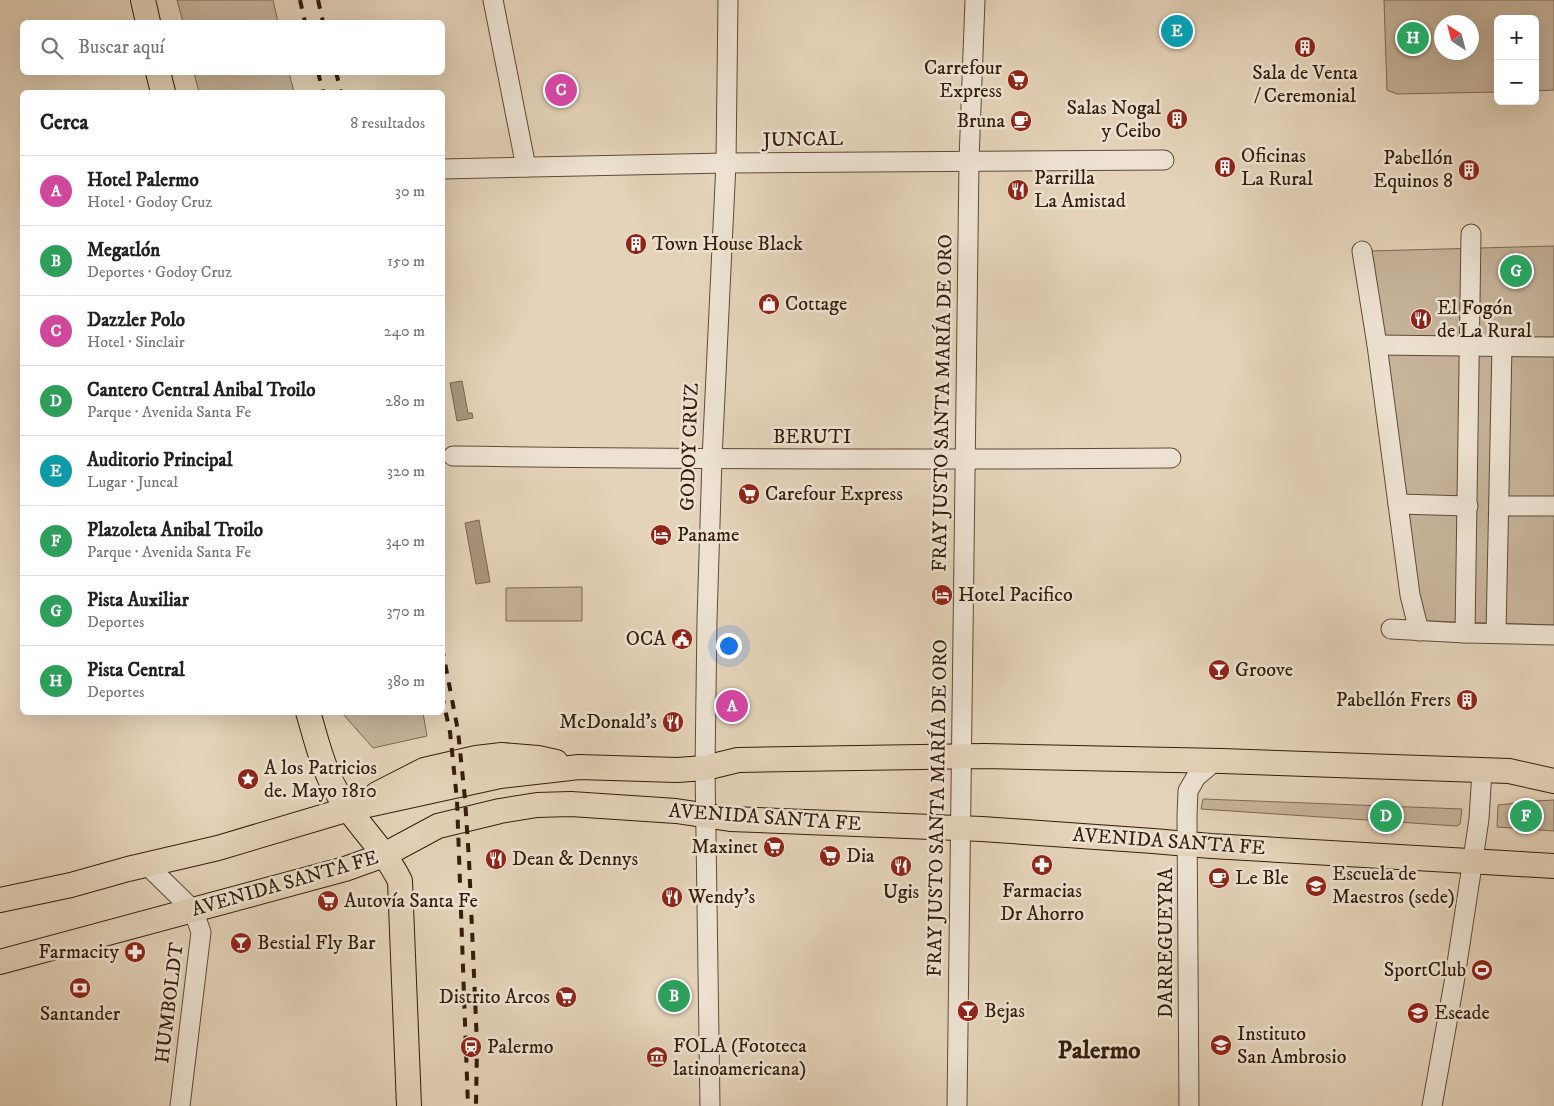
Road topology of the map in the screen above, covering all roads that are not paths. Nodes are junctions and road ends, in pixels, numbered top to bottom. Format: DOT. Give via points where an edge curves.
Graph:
graph roads {
  1 [pos="143,0"];
  2 [pos="493,0"];
  3 [pos="728,0"];
  4 [pos="975,0"];
  5 [pos="148,20"];
  6 [pos="159,75"];
  7 [pos="162,90"];
  8 [pos="1164,160"];
  9 [pos="969,161"];
  10 [pos="726,163"];
  11 [pos="526,167"];
  12 [pos="445,169"];
  13 [pos="1471,234"];
  14 [pos="1362,251"];
  15 [pos="1377,345"];
  16 [pos="1471,346"];
  17 [pos="1502,346"];
  18 [pos="1554,347"];
  19 [pos="453,456"];
  20 [pos="1171,458"];
  21 [pos="712,459"];
  22 [pos="966,460"];
  23 [pos="1398,504"];
  24 [pos="1468,506"];
  25 [pos="1499,506"];
  26 [pos="1554,506"];
  27 [pos="1391,629"];
  28 [pos="1419,631"];
  29 [pos="1465,633"];
  30 [pos="1496,633"];
  31 [pos="1554,635"];
  32 [pos="309,715"];
  33 [pos="962,756"];
  34 [pos="1215,761"];
  35 [pos="705,768"];
  36 [pos="1482,770"];
  37 [pos="1554,781"];
  38 [pos="349,809"];
  39 [pos="706,815"];
  40 [pos="961,828"];
  41 [pos="1188,844"];
  42 [pos="384,855"];
  43 [pos="1473,862"];
  44 [pos="148,865"];
  45 [pos="1554,866"];
  46 [pos="71,885"];
  47 [pos="0,900"];
  48 [pos="193,910"];
  49 [pos="0,916"];
  50 [pos="0,962"];
  51 [pos="180,1106"];
  52 [pos="409,1106"];
  53 [pos="710,1106"];
  54 [pos="957,1106"];
  55 [pos="1190,1106"];
  56 [pos="1432,1106"];
  1 -- 5 [label="main road"];
  2 -- 11 [label="street"];
  3 -- 10 [label="street, GODOY CRUZ"];
  4 -- 9 [label="street, FRAY JUSTO SANTA MARÍA DE ORO"];
  6 -- 7 [label="main road"];
  8 -- 9 [label="street, JUNCAL"];
  9 -- 10 [label="street, JUNCAL"];
  9 -- 22 [label="street, FRAY JUSTO SANTA MARÍA DE ORO"];
  10 -- 11 [label="street, JUNCAL"];
  10 -- 21 [label="street, GODOY CRUZ"];
  11 -- 12 [label="street, JUNCAL"];
  13 -- 16 [label="street"];
  14 -- 15 [label="street"];
  15 -- 16 [label="street"];
  15 -- 23 [label="street"];
  16 -- 17 [label="street"];
  16 -- 24 [label="street"];
  17 -- 18 [label="street"];
  17 -- 25 [label="street"];
  19 -- 21 [label="street, BERUTI"];
  20 -- 22 [label="street, BERUTI"];
  21 -- 22 [label="street, BERUTI"];
  21 -- 35 [label="street, GODOY CRUZ"];
  22 -- 33 [label="street, FRAY JUSTO SANTA MARÍA DE ORO"];
  23 -- 24 [label="street"];
  23 -- 28 [label="street" via="1410,596"];
  24 -- 29 [label="street"];
  25 -- 26 [label="street"];
  25 -- 30 [label="street"];
  27 -- 28 [label="street"];
  28 -- 29 [label="street"];
  29 -- 30 [label="street"];
  30 -- 31 [label="street"];
  32 -- 38 [label="main road" via="330,779"];
  33 -- 34 [label="main road, AVENIDA SANTA FE"];
  33 -- 35 [label="main road, AVENIDA SANTA FE" via="738,760"];
  33 -- 40 [label="street, FRAY JUSTO SANTA MARÍA DE ORO"];
  34 -- 36 [label="main road, AVENIDA SANTA FE"];
  34 -- 41 [label="street, DARREGUEYRA" via="1196,777 1188,791"];
  35 -- 38 [label="main road, AVENIDA SANTA FE" via="579,767 538,758 502,755 424,770"];
  35 -- 39 [label="street, GODOY CRUZ"];
  36 -- 37 [label="main road, AVENIDA SANTA FE" via="1518,772"];
  36 -- 43 [label="street" via="1480,818"];
  38 -- 42 [label="main road"];
  38 -- 44 [label="main road, AVENIDA SANTA FE"];
  39 -- 40 [label="main road, AVENIDA SANTA FE" via="730,819"];
  39 -- 42 [label="main road, AVENIDA SANTA FE" via="571,804 537,805 500,810 438,826"];
  39 -- 53 [label="street, GODOY CRUZ"];
  40 -- 41 [label="main road, AVENIDA SANTA FE"];
  40 -- 54 [label="street, FRAY JUSTO SANTA MARÍA DE ORO"];
  41 -- 43 [label="main road, AVENIDA SANTA FE"];
  41 -- 55 [label="street, DARREGUEYRA"];
  42 -- 48 [label="main road, AVENIDA SANTA FE"];
  42 -- 52 [label="main road" via="400,881"];
  43 -- 45 [label="main road, AVENIDA SANTA FE"];
  43 -- 56 [label="street"];
  44 -- 46 [label="main road, AVENIDA SANTA FE"];
  44 -- 48 [label="street, HUMBOLDT"];
  46 -- 47 [label="main road, AVENIDA SANTA FE"];
  46 -- 49 [label="main road" via="48,903"];
  48 -- 50 [label="main road, AVENIDA SANTA FE"];
  48 -- 51 [label="street, HUMBOLDT" via="201,932"];
}
